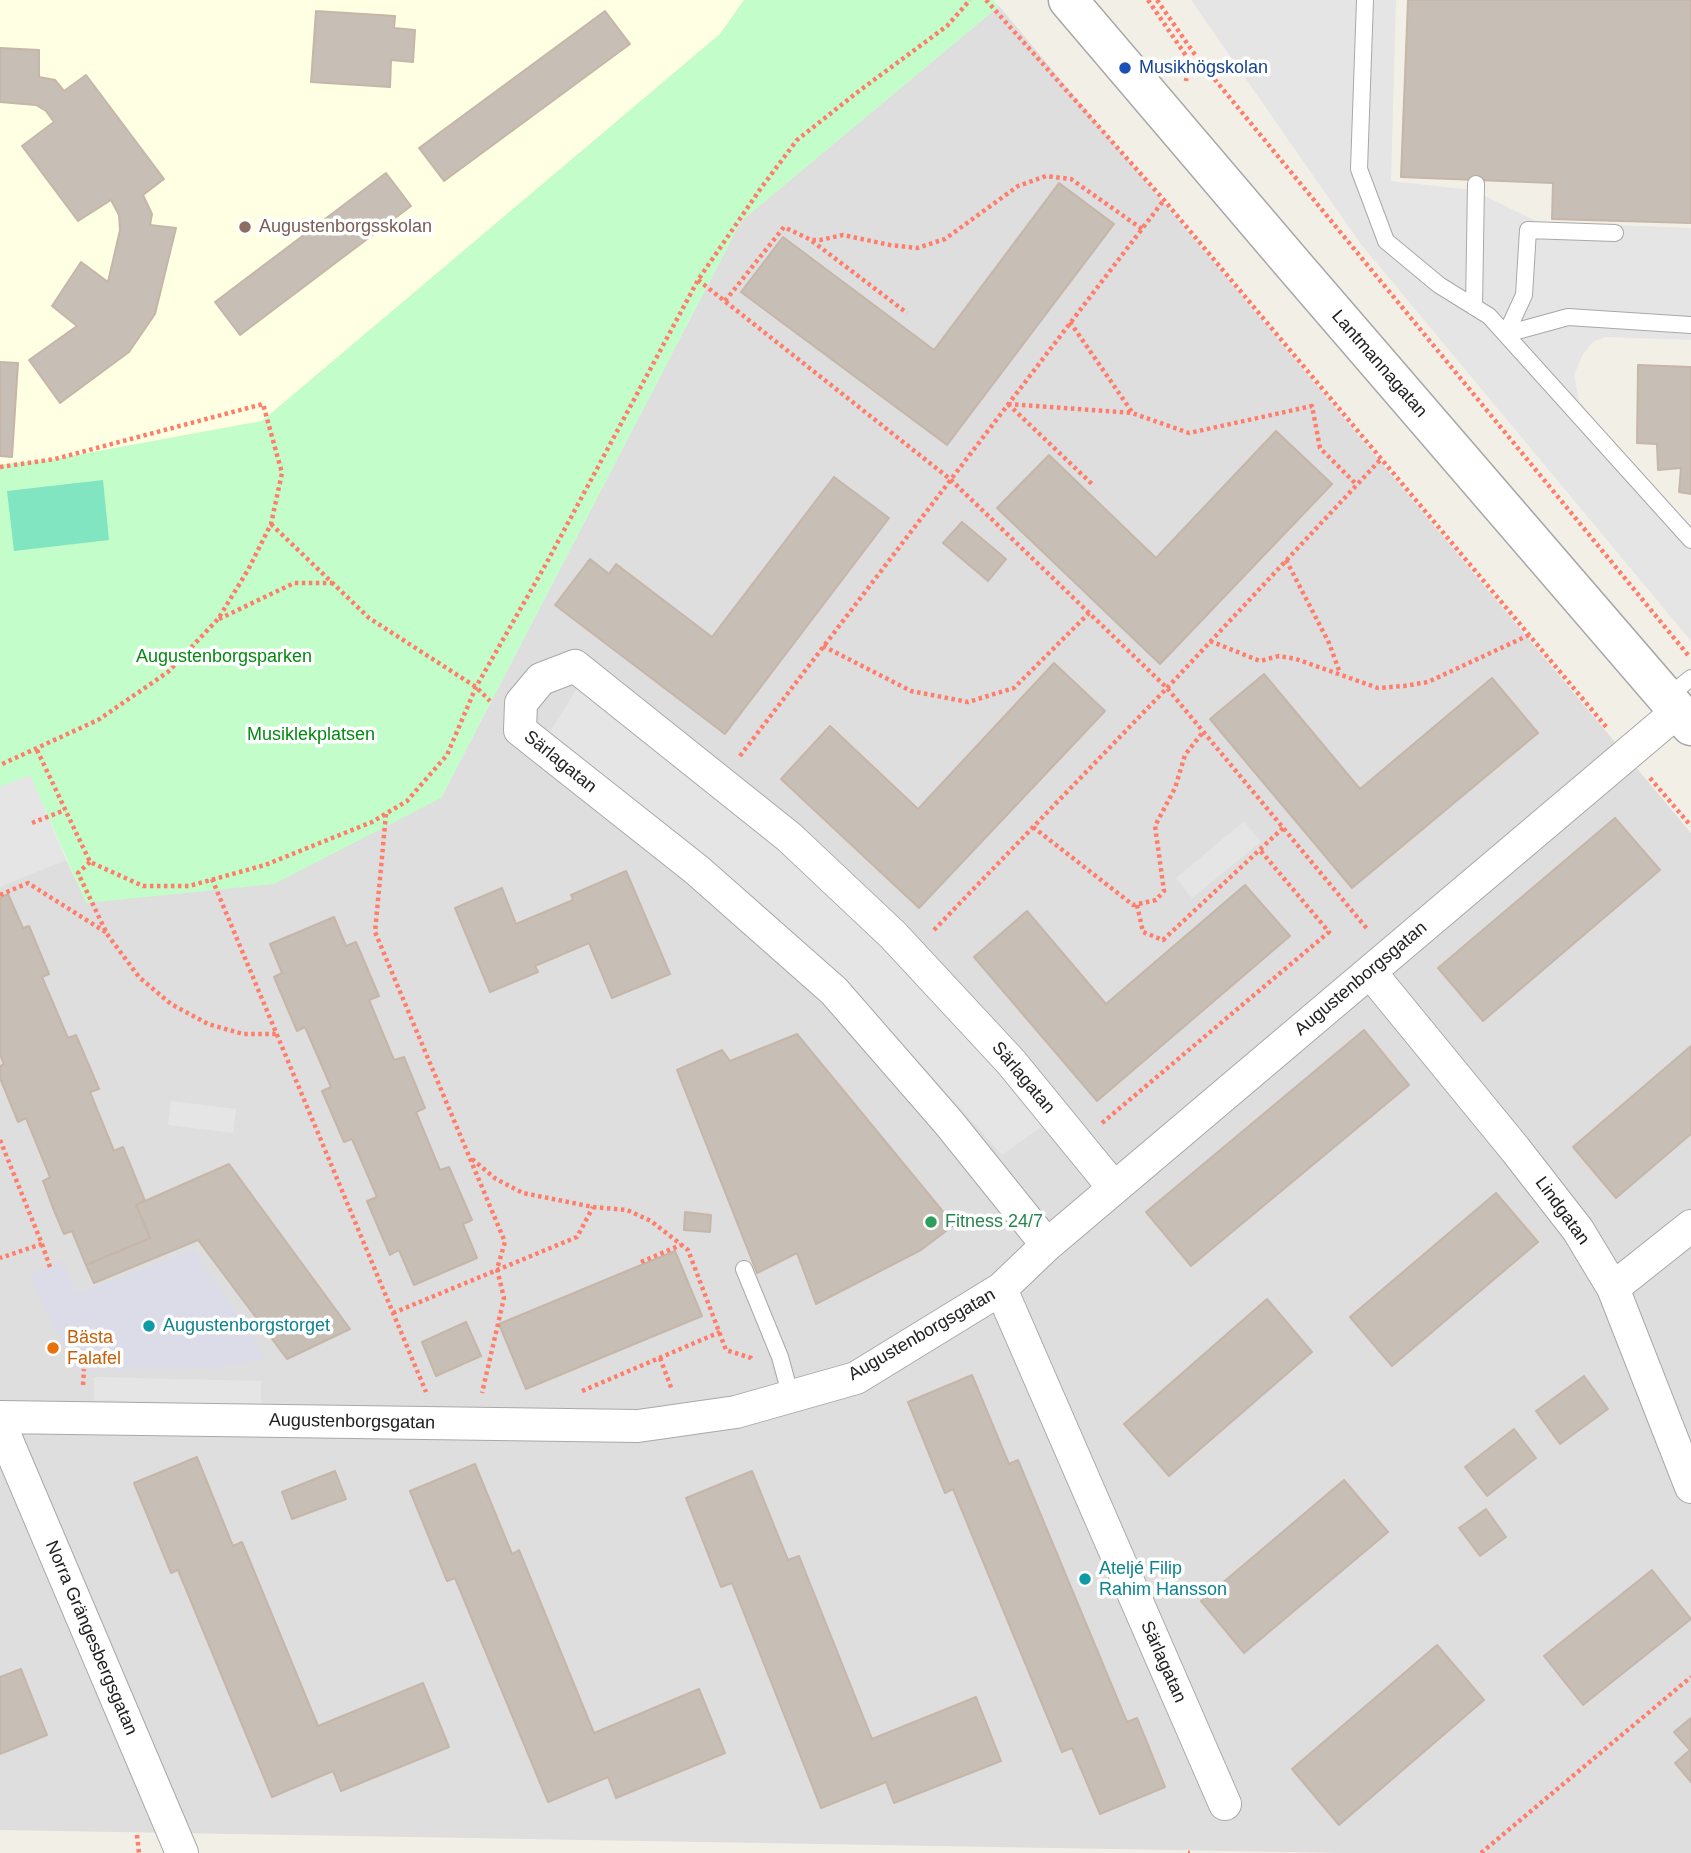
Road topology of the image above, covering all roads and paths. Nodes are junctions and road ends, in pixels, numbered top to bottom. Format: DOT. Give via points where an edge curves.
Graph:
graph roads {
  1 [pos="970,0"];
  2 [pos="986,0"];
  3 [pos="1068,0"];
  4 [pos="1148,0"];
  5 [pos="1157,0"];
  6 [pos="1365,0"];
  7 [pos="1179,130"];
  8 [pos="1476,184"];
  9 [pos="1164,200"];
  10 [pos="1142,229"];
  11 [pos="1615,233"];
  12 [pos="811,240"];
  13 [pos="698,280"];
  14 [pos="725,301"];
  15 [pos="1474,307"];
  16 [pos="907,313"];
  17 [pos="1070,322"];
  18 [pos="1691,325"];
  19 [pos="1506,334"];
  20 [pos="1008,404"];
  21 [pos="1132,413"];
  22 [pos="1381,459"];
  23 [pos="0,467"];
  24 [pos="950,480"];
  25 [pos="1357,485"];
  26 [pos="1094,486"];
  27 [pos="271,524"];
  28 [pos="1691,540"];
  29 [pos="1286,561"];
  30 [pos="333,583"];
  31 [pos="1088,613"];
  32 [pos="218,619"];
  33 [pos="1529,635"];
  34 [pos="1210,641"];
  35 [pos="823,646"];
  36 [pos="1691,658"];
  37 [pos="1340,674"];
  38 [pos="476,687"];
  39 [pos="1167,688"];
  40 [pos="1682,703"];
  41 [pos="520,730"];
  42 [pos="1203,732"];
  43 [pos="37,750"];
  44 [pos="1628,753"];
  45 [pos="0,765"];
  46 [pos="720,782"];
  47 [pos="65,810"];
  48 [pos="386,814"];
  49 [pos="32,823"];
  50 [pos="1691,826"];
  51 [pos="1033,827"];
  52 [pos="1283,828"];
  53 [pos="1259,850"];
  54 [pos="90,862"];
  55 [pos="212,879"];
  56 [pos="0,895"];
  57 [pos="1137,905"];
  58 [pos="107,934"];
  59 [pos="911,954"];
  60 [pos="1380,963"];
  61 [pos="277,1034"];
  62 [pos="0,1140"];
  63 [pos="1077,1144"];
  64 [pos="469,1156"];
  65 [pos="1114,1188"];
  66 [pos="593,1207"];
  67 [pos="1691,1226"];
  68 [pos="41,1244"];
  69 [pos="681,1245"];
  70 [pos="1047,1245"];
  71 [pos="0,1258"];
  72 [pos="641,1262"];
  73 [pos="50,1267"];
  74 [pos="497,1269"];
  75 [pos="744,1269"];
  76 [pos="1613,1288"];
  77 [pos="1001,1289"];
  78 [pos="393,1312"];
  79 [pos="720,1332"];
  80 [pos="660,1358"];
  81 [pos="787,1382"];
  82 [pos="575,1394"];
  83 [pos="673,1394"];
  84 [pos="0,1417"];
  85 [pos="439,1423"];
  86 [pos="475,1423"];
  87 [pos="0,1424"];
  88 [pos="1691,1487"];
  89 [pos="1691,1677"];
  90 [pos="1225,1804"];
  91 [pos="182,1853"];
  92 [pos="1481,1853"];
  1 -- 13 [label="path" via="947,26 797,140"];
  2 -- 9 [label="path"];
  3 -- 7 [label="street, Lantmannagatan"];
  4 -- 7 [label="path" via="1189,60"];
  5 -- 36 [label="path" via="1198,59"];
  6 -- 15 [label="lane" via="1359,169 1386,240 1439,285"];
  7 -- 40 [label="street, Lantmannagatan"];
  8 -- 15 [label="lane"];
  9 -- 10 [label="path"];
  9 -- 22 [label="path"];
  10 -- 12 [label="path" via="1071,179 1046,176 1018,186 945,239 917,248 843,235"];
  10 -- 17 [label="path"];
  11 -- 19 [label="lane" via="1528,230 1524,295"];
  12 -- 14 [label="path" via="784,227"];
  12 -- 16 [label="path"];
  13 -- 14 [label="path"];
  13 -- 38 [label="path"];
  14 -- 24 [label="path"];
  15 -- 19 [label="lane"];
  17 -- 20 [label="path"];
  17 -- 21 [label="path"];
  18 -- 19 [label="lane" via="1568,317"];
  19 -- 28 [label="lane"];
  20 -- 21 [label="path"];
  20 -- 24 [label="path"];
  20 -- 26 [label="path"];
  21 -- 25 [label="path" via="1189,433 1312,406 1320,448"];
  22 -- 25 [label="path"];
  22 -- 33 [label="path"];
  23 -- 27 [label="path" via="55,459 263,404 282,473"];
  24 -- 31 [label="path"];
  24 -- 35 [label="path"];
  25 -- 29 [label="path"];
  27 -- 30 [label="path"];
  27 -- 32 [label="path"];
  29 -- 34 [label="path"];
  29 -- 37 [label="path"];
  30 -- 32 [label="path" via="294,583"];
  30 -- 38 [label="path" via="369,618"];
  31 -- 35 [label="path" via="1014,688 968,702 911,691"];
  31 -- 39 [label="path"];
  32 -- 43 [label="path" via="168,672 98,720"];
  33 -- 37 [label="path" via="1428,681 1404,686 1378,688"];
  33 -- 44 [label="path"];
  34 -- 37 [label="path" via="1260,661 1279,656"];
  34 -- 39 [label="path"];
  35 -- 46 [label="path"];
  38 -- 41 [label="path"];
  38 -- 48 [label="path" via="447,755 407,801"];
  39 -- 42 [label="path"];
  39 -- 51 [label="path"];
  40 -- 44 [label="street, Augustenborgsgatan"];
  41 -- 46 [label="street, Särlagatan" via="521,703 541,679 575,666"];
  41 -- 70 [label="street, Särlagatan" via="697,870 834,990"];
  42 -- 52 [label="path"];
  42 -- 57 [label="path" via="1185,755 1175,788 1155,826 1164,891 1156,900"];
  43 -- 45 [label="path"];
  43 -- 47 [label="path"];
  44 -- 50 [label="path"];
  44 -- 60 [label="street, Augustenborgsgatan"];
  46 -- 59 [label="street, Särlagatan" via="789,837"];
  47 -- 49 [label="path"];
  47 -- 54 [label="path"];
  48 -- 55 [label="path" via="265,865"];
  48 -- 64 [label="path" via="374,932"];
  51 -- 57 [label="path"];
  51 -- 59 [label="path"];
  52 -- 53 [label="path"];
  52 -- 60 [label="path"];
  53 -- 57 [label="path" via="1163,940 1143,932"];
  53 -- 63 [label="path" via="1329,932"];
  54 -- 55 [label="path" via="143,886 189,886"];
  54 -- 58 [label="path" via="78,873"];
  55 -- 61 [label="path"];
  56 -- 58 [label="path" via="28,883"];
  58 -- 61 [label="path" via="139,977 171,1004 208,1024 243,1034"];
  59 -- 63 [label="street, Särlagatan" via="1011,1062"];
  60 -- 65 [label="street, Augustenborgsgatan"];
  60 -- 76 [label="street, Lindgatan" via="1578,1230"];
  61 -- 78 [label="path"];
  62 -- 68 [label="path"];
  63 -- 65 [label="street, Särlagatan"];
  64 -- 66 [label="path" via="496,1179 523,1193"];
  64 -- 74 [label="path" via="505,1242"];
  65 -- 70 [label="street, Augustenborgsgatan"];
  66 -- 69 [label="path" via="627,1210 651,1221"];
  66 -- 74 [label="path" via="577,1237"];
  67 -- 76 [label="street"];
  68 -- 71 [label="path"];
  68 -- 73 [label="path"];
  69 -- 72 [label="path"];
  69 -- 79 [label="path" via="688,1250"];
  70 -- 77 [label="street, Augustenborgsgatan"];
  74 -- 78 [label="path"];
  74 -- 86 [label="path" via="504,1298"];
  75 -- 81 [label="lane"];
  76 -- 88 [label="street, Lindgatan"];
  77 -- 81 [label="street, Augustenborgsgatan" via="856,1378"];
  77 -- 90 [label="street, Särlagatan"];
  78 -- 85 [label="path"];
  79 -- 80 [label="path"];
  79 -- 81 [label="path" via="726,1350 751,1358 757,1375"];
  80 -- 82 [label="path"];
  80 -- 83 [label="path"];
  81 -- 86 [label="street, Augustenborgsgatan" via="736,1412 638,1426"];
  84 -- 85 [label="street, Augustenborgsgatan"];
  85 -- 86 [label="street, Augustenborgsgatan"];
  87 -- 91 [label="street, Norra Grängesbergsgatan"];
  89 -- 92 [label="path"];
}
